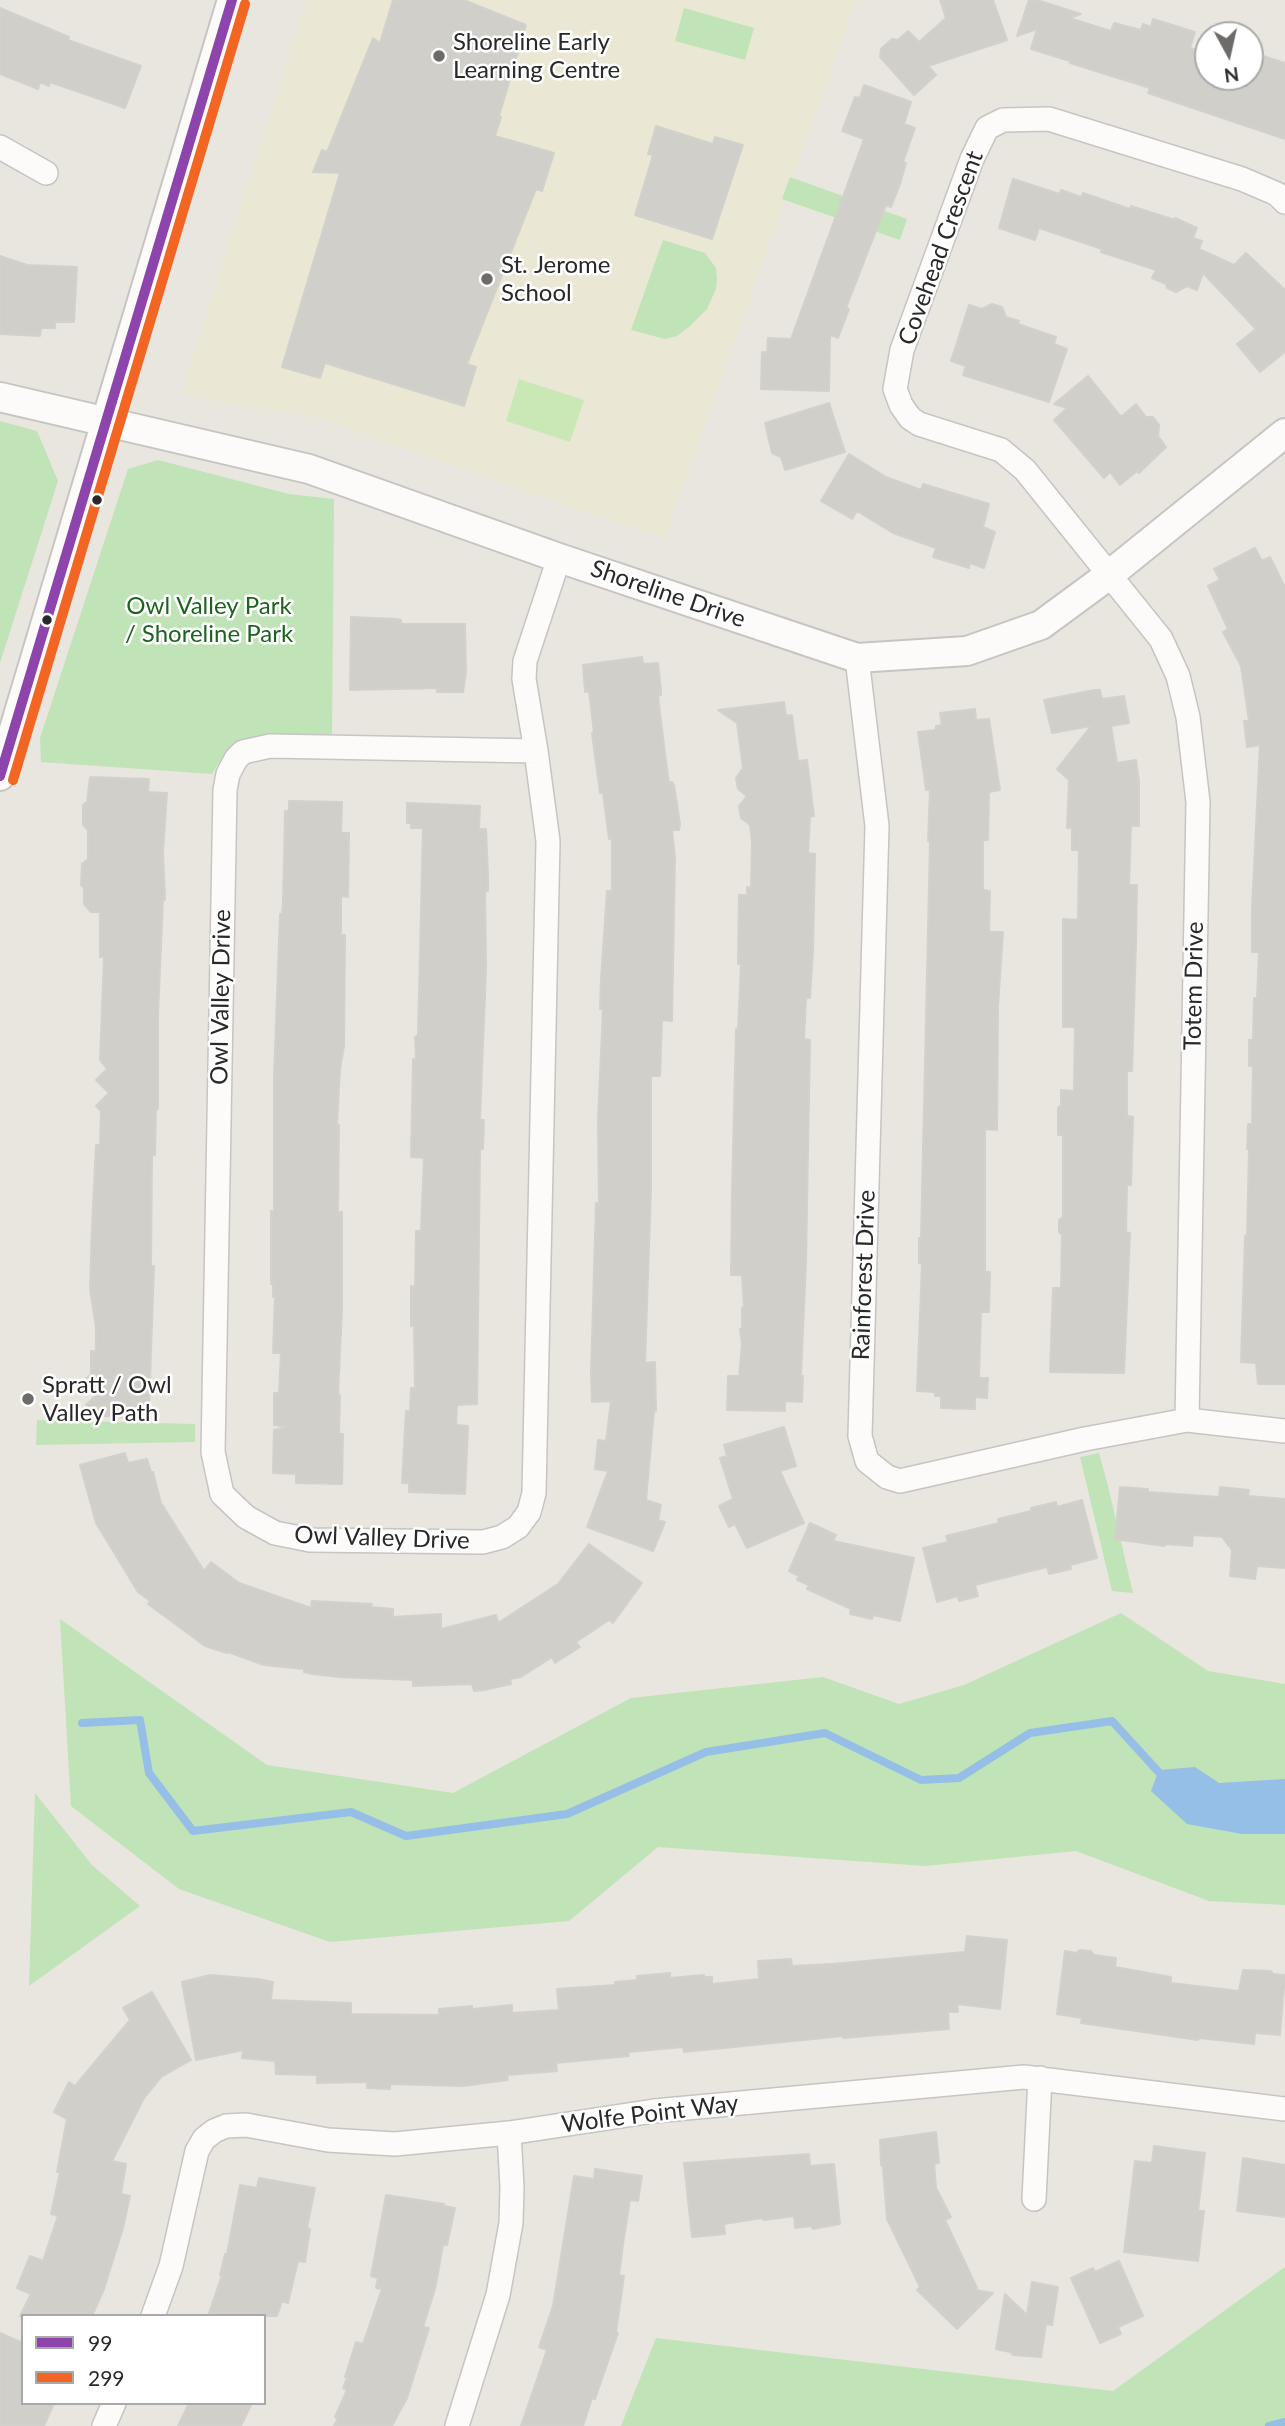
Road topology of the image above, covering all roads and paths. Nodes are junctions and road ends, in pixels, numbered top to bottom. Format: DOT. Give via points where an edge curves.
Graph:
graph roads {
  1 [pos="232,0"];
  2 [pos="0,146"];
  3 [pos="46,173"];
  4 [pos="1285,202"];
  5 [pos="0,397"];
  6 [pos="108,422"];
  7 [pos="1285,433"];
  8 [pos="559,558"];
  9 [pos="1109,575"];
  10 [pos="857,658"];
  11 [pos="536,751"];
  12 [pos="0,776"];
  13 [pos="1187,1420"];
  14 [pos="1285,1431"];
  15 [pos="1040,2078"];
  16 [pos="1285,2109"];
  17 [pos="509,2133"];
  18 [pos="1034,2199"];
  19 [pos="154,2314"];
  20 [pos="113,2405"];
  21 [pos="104,2426"];
  22 [pos="457,2426"];
  1 -- 6 [label="street"];
  2 -- 3 [label="street"];
  4 -- 9 [label="street, Covehead Crescent" via="1242,178 1049,119 1003,120 987,128 972,159 902,350 895,389 910,418 1001,450 1015,460"];
  5 -- 6 [label="street, Shoreline Drive"];
  6 -- 8 [label="street, Shoreline Drive" via="309,469"];
  6 -- 12 [label="street"];
  7 -- 9 [label="street, Shoreline Drive"];
  8 -- 10 [label="street, Shoreline Drive"];
  8 -- 11 [label="street, Owl Valley Drive" via="525,661"];
  9 -- 10 [label="street, Shoreline Drive" via="1041,625 967,651"];
  9 -- 13 [label="street, Totem Drive" via="1161,639 1178,676 1194,759 1198,803"];
  10 -- 13 [label="street, Rainforest Drive" via="877,826 860,1436 867,1461 900,1481"];
  11 -- 11 [label="street, Owl Valley Drive" via="270,746 243,752 228,774 213,1452 222,1494 246,1517 275,1533 310,1540 482,1542 518,1527 529,1512 534,1493 548,841"];
  13 -- 14 [label="street, Rainforest Drive"];
  15 -- 16 [label="street, Wolfe Point Way"];
  15 -- 17 [label="street, Wolfe Point Way" via="654,2111"];
  15 -- 18 [label="street"];
  17 -- 19 [label="street, Wolfe Point Way" via="396,2144 328,2140 246,2125 214,2131 197,2151 171,2266"];
  17 -- 22 [label="street" via="509,2235 498,2295"];
  20 -- 21 [label="street"];
}
